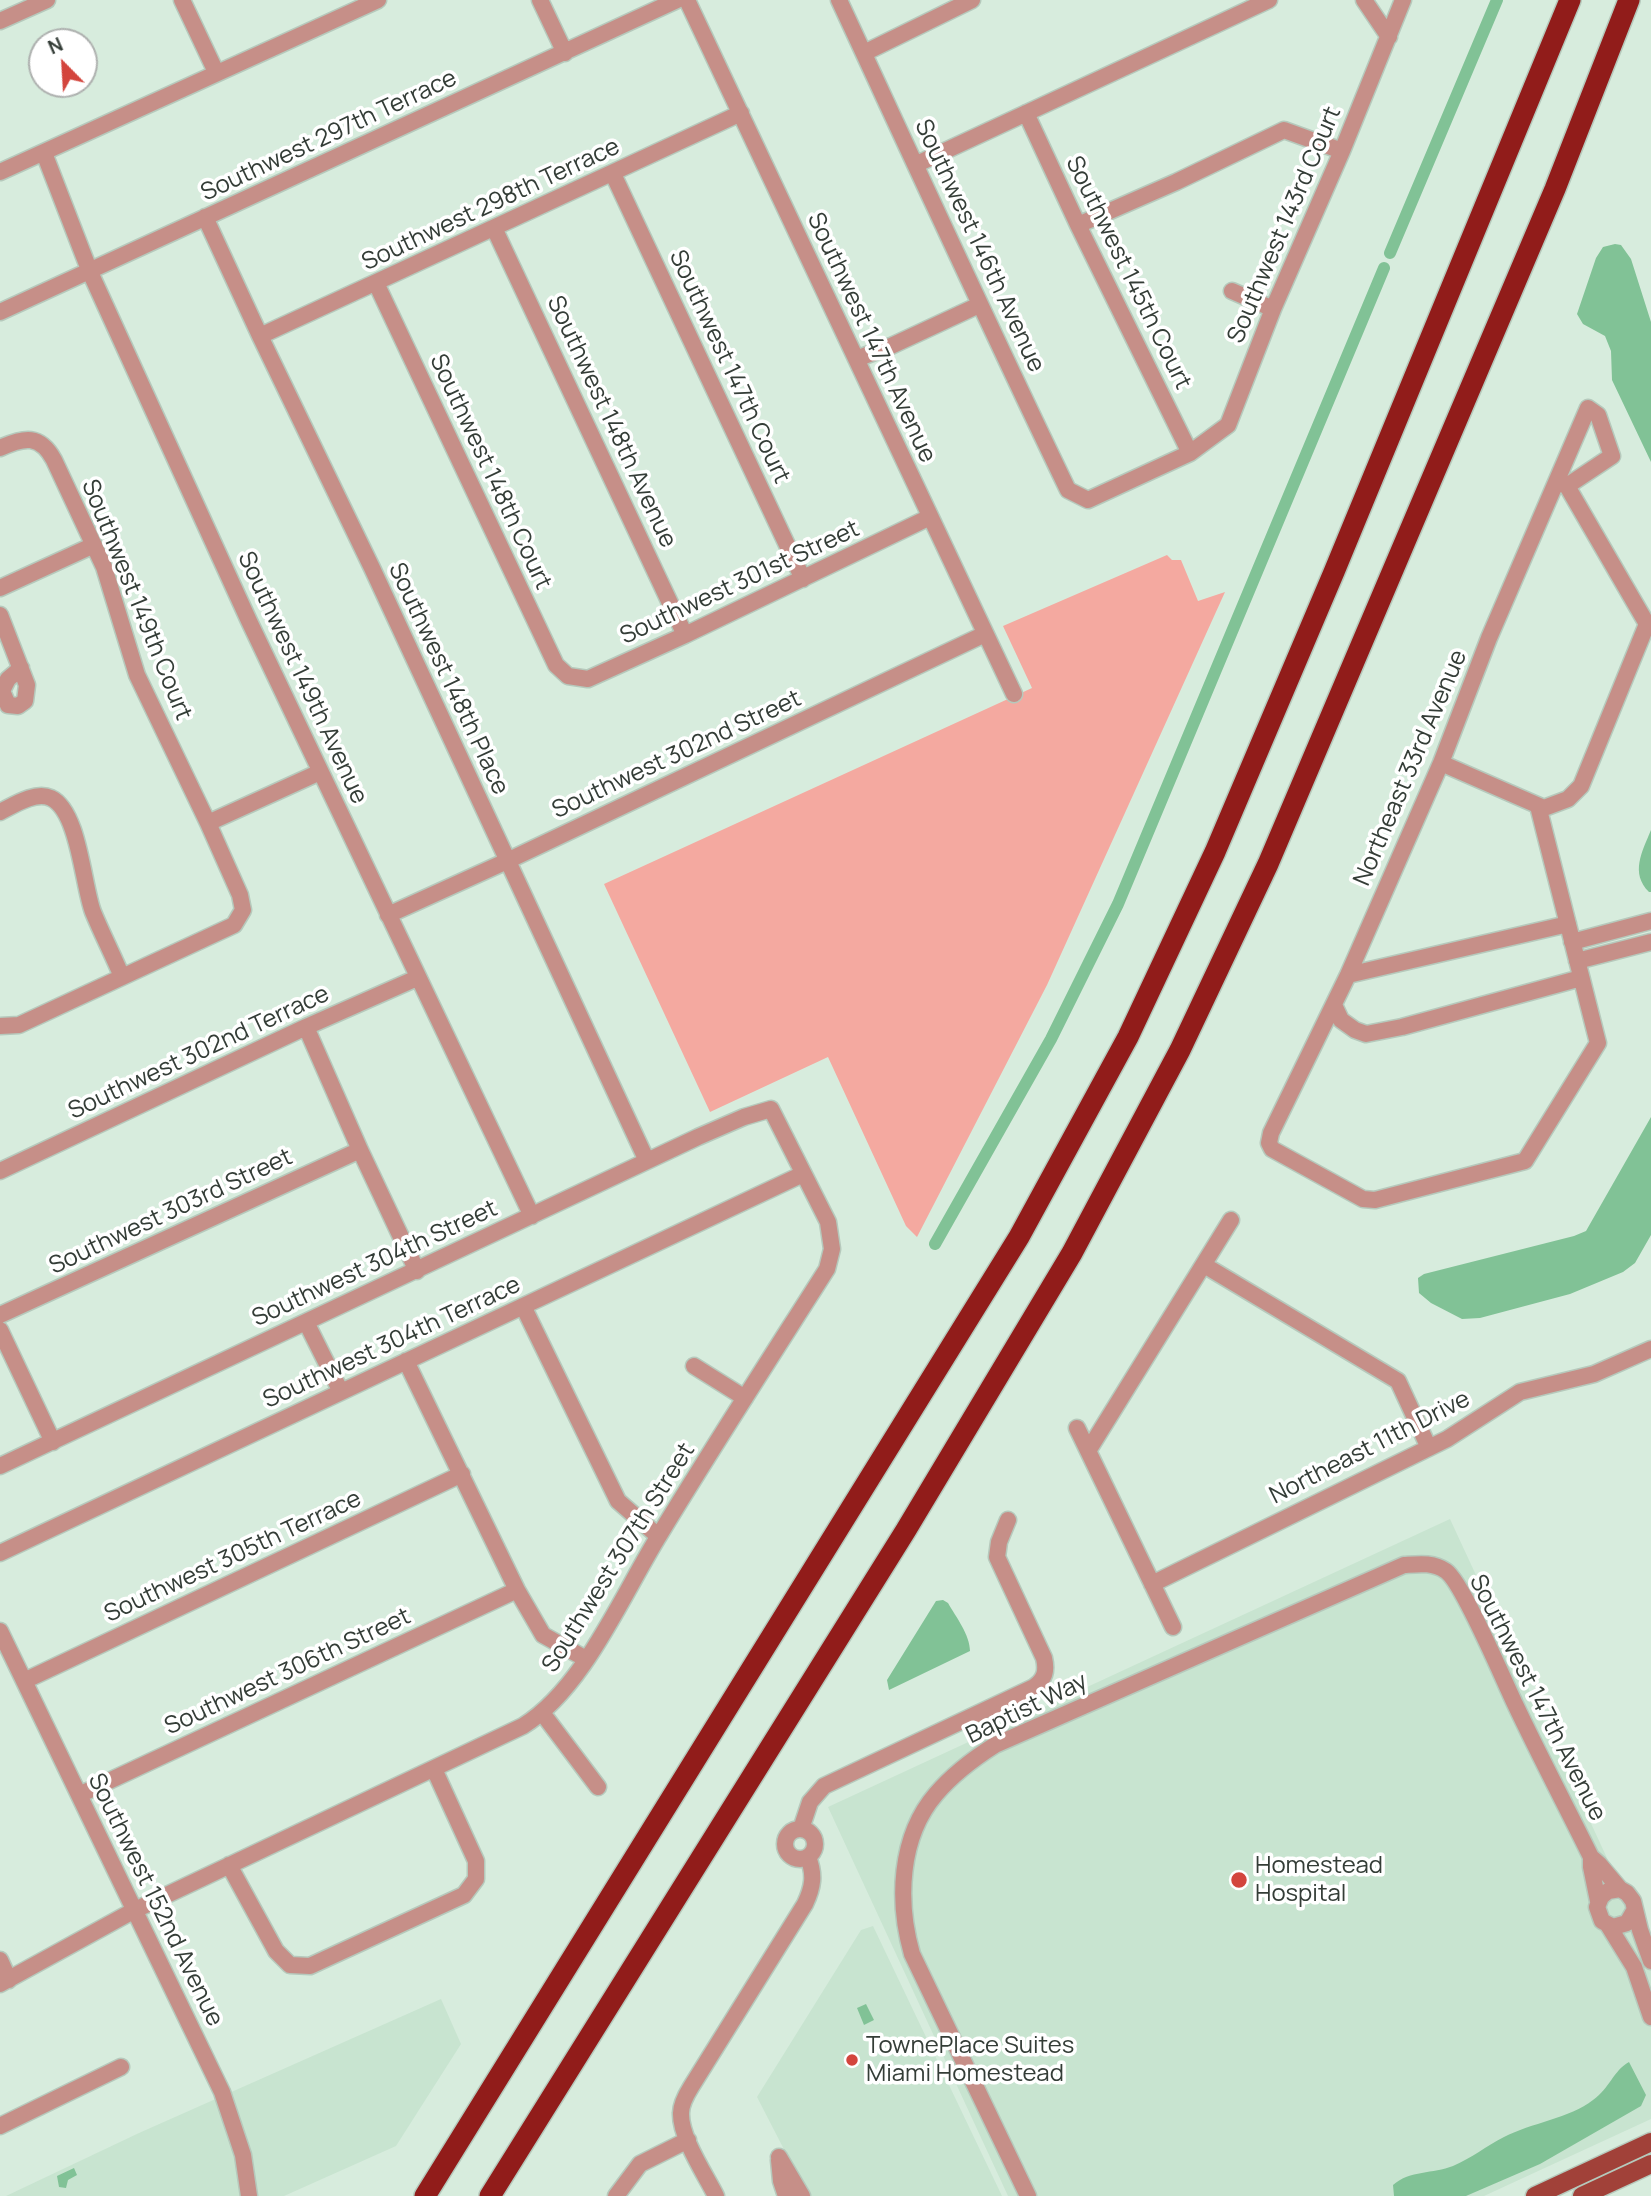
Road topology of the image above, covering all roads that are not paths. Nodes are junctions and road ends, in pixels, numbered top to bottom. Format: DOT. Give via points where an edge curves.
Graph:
graph roads {
  1 [pos="47,0"];
  2 [pos="182,0"];
  3 [pos="378,0"];
  4 [pos="540,0"];
  5 [pos="677,0"];
  6 [pos="687,0"];
  7 [pos="839,0"];
  8 [pos="972,0"];
  9 [pos="1269,0"];
  10 [pos="1364,0"];
  11 [pos="1403,0"];
  12 [pos="1570,0"];
  13 [pos="1629,0"];
  14 [pos="0,21"];
  15 [pos="1389,37"];
  16 [pos="565,53"];
  17 [pos="864,53"];
  18 [pos="216,72"];
  19 [pos="741,113"];
  20 [pos="1026,113"];
  21 [pos="1342,152"];
  22 [pos="44,153"];
  23 [pos="917,164"];
  24 [pos="0,172"];
  25 [pos="613,174"];
  26 [pos="205,217"];
  27 [pos="1077,225"];
  28 [pos="495,228"];
  29 [pos="90,272"];
  30 [pos="376,283"];
  31 [pos="1232,291"];
  32 [pos="979,305"];
  33 [pos="1273,309"];
  34 [pos="0,312"];
  35 [pos="260,336"];
  36 [pos="856,359"];
  37 [pos="0,448"];
  38 [pos="1190,453"];
  39 [pos="1562,484"];
  40 [pos="1088,500"];
  41 [pos="930,517"];
  42 [pos="94,545"];
  43 [pos="803,579"];
  44 [pos="0,588"];
  45 [pos="0,615"];
  46 [pos="985,634"];
  47 [pos="685,635"];
  48 [pos="21,668"];
  49 [pos="568,676"];
  50 [pos="1014,694"];
  51 [pos="1441,763"];
  52 [pos="320,772"];
  53 [pos="1541,807"];
  54 [pos="0,812"];
  55 [pos="208,823"];
  56 [pos="507,861"];
  57 [pos="388,915"];
  58 [pos="1651,921"];
  59 [pos="1568,924"];
  60 [pos="1572,942"];
  61 [pos="1651,942"];
  62 [pos="1577,961"];
  63 [pos="1348,975"];
  64 [pos="122,976"];
  65 [pos="417,978"];
  66 [pos="1581,978"];
  67 [pos="1334,1005"];
  68 [pos="0,1026"];
  69 [pos="306,1027"];
  70 [pos="360,1150"];
  71 [pos="647,1161"];
  72 [pos="0,1171"];
  73 [pos="803,1174"];
  74 [pos="531,1216"];
  75 [pos="1231,1220"];
  76 [pos="1204,1265"];
  77 [pos="417,1270"];
  78 [pos="523,1306"];
  79 [pos="0,1315"];
  80 [pos="306,1322"];
  81 [pos="0,1330"];
  82 [pos="1651,1349"];
  83 [pos="407,1361"];
  84 [pos="694,1366"];
  85 [pos="341,1392"];
  86 [pos="745,1398"];
  87 [pos="1077,1428"];
  88 [pos="53,1442"];
  89 [pos="1429,1448"];
  90 [pos="1088,1451"];
  91 [pos="0,1466"];
  92 [pos="462,1474"];
  93 [pos="1007,1521"];
  94 [pos="658,1536"];
  95 [pos="0,1553"];
  96 [pos="1434,1565"];
  97 [pos="1152,1584"];
  98 [pos="517,1590"];
  99 [pos="1173,1628"];
  100 [pos="0,1631"];
  101 [pos="586,1659"];
  102 [pos="24,1681"];
  103 [pos="543,1714"];
  104 [pos="434,1769"];
  105 [pos="598,1787"];
  106 [pos="79,1795"];
  107 [pos="801,1829"];
  108 [pos="808,1857"];
  109 [pos="1591,1857"];
  110 [pos="229,1865"];
  111 [pos="1620,1889"];
  112 [pos="1598,1901"];
  113 [pos="133,1911"];
  114 [pos="1634,1911"];
  115 [pos="1608,1925"];
  116 [pos="0,1960"];
  117 [pos="1651,1961"];
  118 [pos="4,1982"];
  119 [pos="1651,2017"];
  120 [pos="121,2067"];
  121 [pos="0,2126"];
  122 [pos="688,2140"];
  123 [pos="1651,2142"];
  124 [pos="1651,2164"];
  125 [pos="249,2196"];
  126 [pos="425,2196"];
  127 [pos="490,2196"];
  128 [pos="616,2196"];
  129 [pos="716,2196"];
  130 [pos="786,2196"];
  131 [pos="802,2196"];
  132 [pos="1028,2196"];
  133 [pos="1535,2196"];
  134 [pos="1582,2196"];
  1 -- 14 [label="street"];
  2 -- 18 [label="street"];
  3 -- 18 [label="street"];
  4 -- 16 [label="street"];
  5 -- 16 [label="street, Southwest 297th Terrace"];
  6 -- 19 [label="street, Southwest 147th Avenue"];
  7 -- 17 [label="street, Southwest 146th Avenue"];
  8 -- 17 [label="street"];
  9 -- 20 [label="street"];
  10 -- 15 [label="street"];
  11 -- 15 [label="street, Southwest 143rd Court"];
  12 -- 126 [label="highway" via="1215,852 1128,1037 1019,1237"];
  13 -- 127 [label="highway" via="1544,214 1268,864 1180,1050 1059,1276"];
  15 -- 21 [label="street, Southwest 143rd Court"];
  16 -- 26 [label="street, Southwest 297th Terrace"];
  17 -- 23 [label="street, Southwest 146th Avenue"];
  18 -- 22 [label="street"];
  19 -- 25 [label="street, Southwest 298th Terrace"];
  19 -- 36 [label="street, Southwest 147th Avenue"];
  20 -- 23 [label="street"];
  20 -- 27 [label="street, Southwest 145th Court"];
  21 -- 27 [label="street" via="1284,130"];
  21 -- 33 [label="street, Southwest 143rd Court"];
  22 -- 24 [label="street"];
  22 -- 29 [label="street, Southwest 149th Avenue"];
  23 -- 32 [label="street, Southwest 146th Avenue"];
  25 -- 28 [label="street, Southwest 298th Terrace"];
  25 -- 43 [label="street, Southwest 147th Court"];
  26 -- 29 [label="street, Southwest 297th Terrace"];
  26 -- 35 [label="street, Southwest 148th Place"];
  27 -- 38 [label="street, Southwest 145th Court"];
  28 -- 30 [label="street, Southwest 298th Terrace"];
  28 -- 47 [label="street, Southwest 148th Avenue"];
  29 -- 34 [label="street, Southwest 297th Terrace"];
  29 -- 52 [label="street, Southwest 149th Avenue"];
  30 -- 35 [label="street, Southwest 298th Terrace"];
  30 -- 49 [label="street, Southwest 148th Court" via="556,665"];
  31 -- 33 [label="street"];
  32 -- 36 [label="street"];
  32 -- 40 [label="street, Southwest 146th Avenue" via="1068,490"];
  33 -- 38 [label="street, Southwest 143rd Court" via="1228,425"];
  35 -- 56 [label="street, Southwest 148th Place"];
  36 -- 41 [label="street, Southwest 147th Avenue"];
  37 -- 42 [label="street, Southwest 149th Court" via="22,439 48,450"];
  38 -- 40 [label="street, Southwest 143rd Court"];
  39 -- 39 [label="street, Northeast 33rd Avenue" via="1588,408 1598,415 1612,456"];
  39 -- 51 [label="street, Northeast 33rd Avenue" via="1489,638"];
  39 -- 53 [label="street" via="1647,624 1581,786 1568,799"];
  41 -- 43 [label="street, Southwest 301st Street"];
  41 -- 46 [label="street, Southwest 147th Avenue"];
  42 -- 44 [label="street"];
  42 -- 55 [label="street, Southwest 149th Court" via="137,676"];
  43 -- 47 [label="street, Southwest 301st Street"];
  45 -- 48 [label="street"];
  46 -- 50 [label="street, Southwest 147th Avenue"];
  46 -- 56 [label="street, Southwest 302nd Street"];
  47 -- 49 [label="street, Southwest 301st Street" via="588,679"];
  51 -- 53 [label="street"];
  51 -- 63 [label="street, Northeast 33rd Avenue"];
  52 -- 55 [label="street"];
  52 -- 57 [label="street, Southwest 149th Avenue"];
  53 -- 59 [label="street"];
  54 -- 64 [label="street" via="32,797 49,797 60,804 79,847 92,910"];
  55 -- 64 [label="street, Southwest 149th Court" via="243,910 234,925"];
  56 -- 57 [label="street, Southwest 302nd Street"];
  56 -- 71 [label="street, Southwest 148th Place"];
  57 -- 65 [label="street, Southwest 149th Avenue"];
  58 -- 60 [label="street"];
  59 -- 60 [label="street"];
  59 -- 63 [label="street"];
  60 -- 62 [label="street"];
  61 -- 62 [label="street"];
  62 -- 66 [label="street"];
  63 -- 67 [label="street, Northeast 33rd Avenue"];
  64 -- 68 [label="street" via="19,1025"];
  65 -- 69 [label="street, Southwest 302nd Terrace"];
  65 -- 74 [label="street, Southwest 149th Avenue"];
  66 -- 67 [label="street" via="1366,1034 1341,1020"];
  66 -- 67 [label="street, Northeast 33rd Avenue" via="1598,1043 1525,1161 1375,1200 1363,1199 1272,1149 1269,1143"];
  69 -- 70 [label="street"];
  69 -- 72 [label="street, Southwest 302nd Terrace"];
  70 -- 77 [label="street"];
  70 -- 79 [label="street, Southwest 303rd Street"];
  71 -- 73 [label="street, Southwest 304th Street" via="771,1109"];
  71 -- 74 [label="street, Southwest 304th Street"];
  73 -- 78 [label="street, Southwest 304th Terrace"];
  73 -- 86 [label="street, Southwest 307th Street" via="828,1222 832,1248 827,1269"];
  74 -- 77 [label="street, Southwest 304th Street"];
  75 -- 76 [label="street"];
  76 -- 89 [label="street" via="1398,1381"];
  76 -- 90 [label="street"];
  77 -- 80 [label="street, Southwest 304th Street"];
  78 -- 83 [label="street, Southwest 304th Terrace"];
  78 -- 94 [label="street" via="618,1501"];
  80 -- 85 [label="street"];
  80 -- 88 [label="street, Southwest 304th Street"];
  81 -- 88 [label="street"];
  82 -- 89 [label="street, Northeast 11th Drive" via="1594,1374 1520,1392"];
  83 -- 85 [label="street, Southwest 304th Terrace"];
  83 -- 92 [label="street"];
  84 -- 86 [label="street"];
  85 -- 95 [label="street, Southwest 304th Terrace"];
  86 -- 94 [label="street, Southwest 307th Street"];
  87 -- 90 [label="street"];
  88 -- 91 [label="street, Southwest 304th Street"];
  89 -- 97 [label="street, Northeast 11th Drive"];
  90 -- 97 [label="street"];
  92 -- 98 [label="street"];
  92 -- 102 [label="street, Southwest 305th Terrace"];
  93 -- 107 [label="street" via="997,1557 1044,1658 1043,1678 1023,1693 824,1786 810,1802"];
  94 -- 101 [label="street, Southwest 307th Street"];
  96 -- 109 [label="street, Southwest 147th Avenue" via="1448,1572 1460,1590"];
  96 -- 132 [label="street, Baptist Way" via="1404,1565 1017,1735 974,1759 934,1795 914,1829 905,1869 904,1927 918,1968"];
  97 -- 99 [label="street"];
  98 -- 101 [label="street" via="543,1635"];
  98 -- 106 [label="street, Southwest 306th Street"];
  100 -- 102 [label="street, Southwest 152nd Avenue"];
  101 -- 103 [label="street, Southwest 307th Street"];
  102 -- 106 [label="street, Southwest 152nd Avenue"];
  103 -- 104 [label="street, Southwest 307th Street"];
  103 -- 105 [label="street"];
  104 -- 110 [label="street, Southwest 307th Street"];
  104 -- 110 [label="street" via="476,1861 476,1879 464,1895 310,1966 290,1965 276,1951"];
  106 -- 113 [label="street, Southwest 152nd Avenue"];
  107 -- 108 [label="street" via="815,1839"];
  107 -- 108 [label="street" via="790,1833 785,1846 793,1858"];
  108 -- 122 [label="street" via="813,1885 805,1904 684,2101 681,2119"];
  109 -- 111 [label="street, Southwest 147th Avenue"];
  109 -- 112 [label="street, Southwest 147th Avenue"];
  110 -- 113 [label="street, Southwest 307th Street"];
  111 -- 112 [label="street" via="1608,1891"];
  111 -- 114 [label="street" via="1631,1897"];
  112 -- 115 [label="street" via="1597,1912"];
  113 -- 118 [label="street, Southwest 307th Street"];
  113 -- 125 [label="street, Southwest 152nd Avenue" via="222,2092 243,2155"];
  114 -- 115 [label="street" via="1627,1923"];
  114 -- 117 [label="street"];
  115 -- 119 [label="street" via="1634,1967"];
  116 -- 118 [label="street"];
  120 -- 121 [label="street"];
  122 -- 128 [label="street" via="640,2164"];
  122 -- 129 [label="street"];
  123 -- 133 [label="main road"];
  124 -- 134 [label="main road"];
  130 -- 131 [label="street" via="779,2157"];
}
